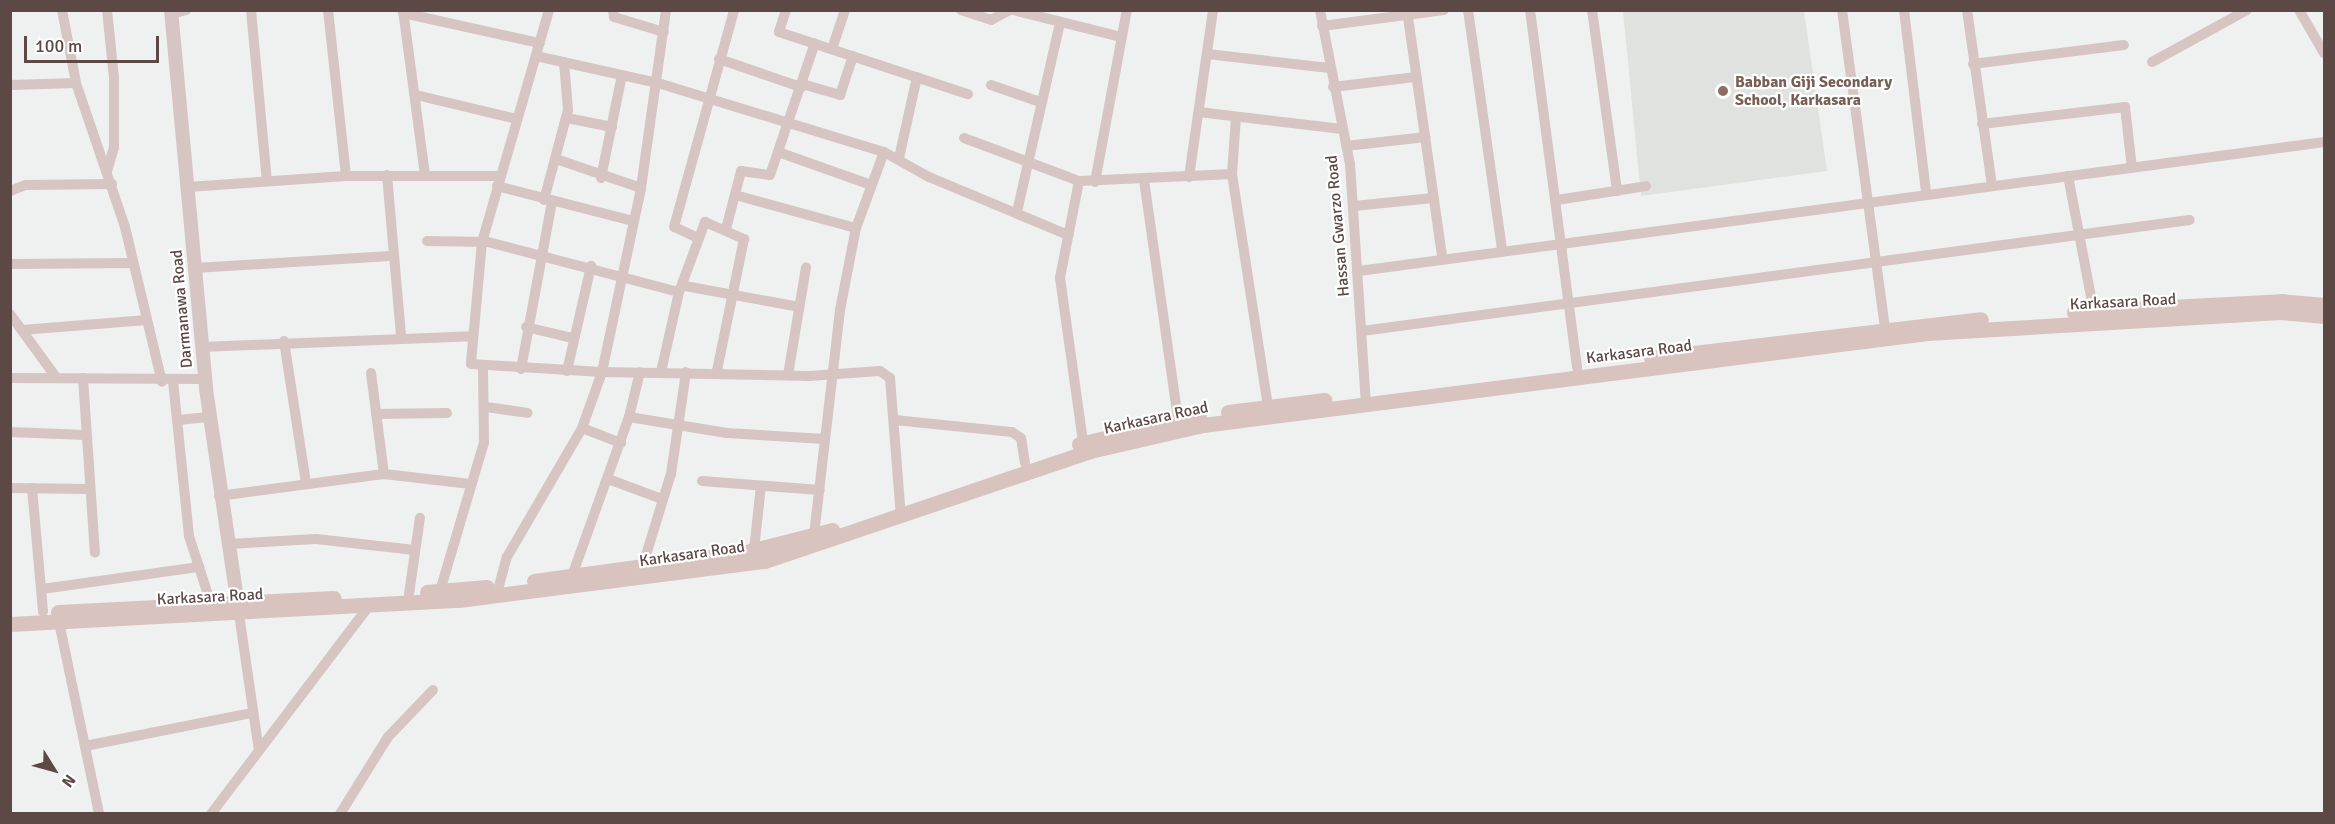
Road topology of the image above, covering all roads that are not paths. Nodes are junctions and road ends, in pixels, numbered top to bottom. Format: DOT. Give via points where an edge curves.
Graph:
graph roads {
  1 [pos="62,10"];
  2 [pos="107,10"];
  3 [pos="186,10"];
  4 [pos="251,10"];
  5 [pos="328,10"];
  6 [pos="549,10"];
  7 [pos="613,10"];
  8 [pos="666,10"];
  9 [pos="734,10"];
  10 [pos="786,10"];
  11 [pos="845,10"];
  12 [pos="961,10"];
  13 [pos="1127,10"];
  14 [pos="1213,10"];
  15 [pos="1320,10"];
  16 [pos="1444,10"];
  17 [pos="1468,10"];
  18 [pos="1530,10"];
  19 [pos="1592,10"];
  20 [pos="1842,10"];
  21 [pos="1904,10"];
  22 [pos="1967,10"];
  23 [pos="2247,10"];
  24 [pos="2313,10"];
  25 [pos="171,12"];
  26 [pos="403,12"];
  27 [pos="1006,13"];
  28 [pos="1407,13"];
  29 [pos="2301,13"];
  30 [pos="436,14"];
  31 [pos="1060,23"];
  32 [pos="1322,26"];
  33 [pos="664,32"];
  34 [pos="1121,38"];
  35 [pos="540,43"];
  36 [pos="815,43"];
  37 [pos="2124,45"];
  38 [pos="832,49"];
  39 [pos="2325,53"];
  40 [pos="1207,54"];
  41 [pos="536,56"];
  42 [pos="853,56"];
  43 [pos="719,59"];
  44 [pos="564,62"];
  45 [pos="2152,62"];
  46 [pos="1973,64"];
  47 [pos="1329,68"];
  48 [pos="622,75"];
  49 [pos="917,77"];
  50 [pos="1416,77"];
  51 [pos="658,82"];
  52 [pos="76,83"];
  53 [pos="10,85"];
  54 [pos="801,85"];
  55 [pos="991,85"];
  56 [pos="1333,87"];
  57 [pos="968,94"];
  58 [pos="416,95"];
  59 [pos="709,99"];
  60 [pos="1040,102"];
  61 [pos="1199,112"];
  62 [pos="567,117"];
  63 [pos="1236,117"];
  64 [pos="517,119"];
  65 [pos="787,123"];
  66 [pos="1982,124"];
  67 [pos="612,128"];
  68 [pos="1342,129"];
  69 [pos="1425,137"];
  70 [pos="964,138"];
  71 [pos="2325,142"];
  72 [pos="1346,146"];
  73 [pos="778,152"];
  74 [pos="884,152"];
  75 [pos="899,158"];
  76 [pos="556,159"];
  77 [pos="1028,163"];
  78 [pos="2132,168"];
  79 [pos="107,171"];
  80 [pos="425,174"];
  81 [pos="1232,174"];
  82 [pos="387,175"];
  83 [pos="346,176"];
  84 [pos="2068,176"];
  85 [pos="1189,177"];
  86 [pos="601,178"];
  87 [pos="1144,180"];
  88 [pos="267,181"];
  89 [pos="498,181"];
  90 [pos="1080,182"];
  91 [pos="1095,182"];
  92 [pos="112,184"];
  93 [pos="871,185"];
  94 [pos="1646,186"];
  95 [pos="1992,186"];
  96 [pos="188,187"];
  97 [pos="641,188"];
  98 [pos="10,191"];
  99 [pos="1617,191"];
  100 [pos="1926,193"];
  101 [pos="735,195"];
  102 [pos="1434,198"];
  103 [pos="1557,200"];
  104 [pos="548,201"];
  105 [pos="1865,201"];
  106 [pos="1354,206"];
  107 [pos="1017,212"];
  108 [pos="2190,220"];
  109 [pos="633,221"];
  110 [pos="855,228"];
  111 [pos="726,229"];
  112 [pos="1068,234"];
  113 [pos="698,238"];
  114 [pos="2079,238"];
  115 [pos="427,241"];
  116 [pos="482,242"];
  117 [pos="1560,244"];
  118 [pos="1502,249"];
  119 [pos="542,253"];
  120 [pos="394,256"];
  121 [pos="1442,256"];
  122 [pos="133,263"];
  123 [pos="10,264"];
  124 [pos="1875,264"];
  125 [pos="591,266"];
  126 [pos="806,267"];
  127 [pos="195,268"];
  128 [pos="1359,271"];
  129 [pos="620,273"];
  130 [pos="682,289"];
  131 [pos="731,297"];
  132 [pos="1570,304"];
  133 [pos="2325,305"];
  134 [pos="799,307"];
  135 [pos="10,314"];
  136 [pos="2095,316"];
  137 [pos="2325,316"];
  138 [pos="147,320"];
  139 [pos="526,327"];
  140 [pos="22,330"];
  141 [pos="1362,331"];
  142 [pos="1885,332"];
  143 [pos="401,336"];
  144 [pos="472,336"];
  145 [pos="572,338"];
  146 [pos="284,341"];
  147 [pos="202,346"];
  148 [pos="483,367"];
  149 [pos="1577,368"];
  150 [pos="521,369"];
  151 [pos="567,371"];
  152 [pos="717,371"];
  153 [pos="602,372"];
  154 [pos="640,372"];
  155 [pos="661,372"];
  156 [pos="686,372"];
  157 [pos="370,373"];
  158 [pos="830,374"];
  159 [pos="788,375"];
  160 [pos="55,376"];
  161 [pos="10,378"];
  162 [pos="83,378"];
  163 [pos="205,379"];
  164 [pos="167,381"];
  165 [pos="1366,400"];
  166 [pos="1268,407"];
  167 [pos="486,408"];
  168 [pos="447,413"];
  169 [pos="528,413"];
  170 [pos="376,414"];
  171 [pos="210,417"];
  172 [pos="629,417"];
  173 [pos="179,420"];
  174 [pos="895,420"];
  175 [pos="1178,420"];
  176 [pos="679,426"];
  177 [pos="582,428"];
  178 [pos="10,432"];
  179 [pos="86,435"];
  180 [pos="825,439"];
  181 [pos="621,443"];
  182 [pos="1084,448"];
  183 [pos="1025,463"];
  184 [pos="384,474"];
  185 [pos="608,479"];
  186 [pos="702,481"];
  187 [pos="306,483"];
  188 [pos="470,484"];
  189 [pos="761,486"];
  190 [pos="10,488"];
  191 [pos="32,488"];
  192 [pos="88,489"];
  193 [pos="820,490"];
  194 [pos="219,496"];
  195 [pos="662,499"];
  196 [pos="899,512"];
  197 [pos="420,518"];
  198 [pos="872,521"];
  199 [pos="814,535"];
  200 [pos="228,544"];
  201 [pos="414,550"];
  202 [pos="754,550"];
  203 [pos="95,554"];
  204 [pos="199,567"];
  205 [pos="642,567"];
  206 [pos="572,576"];
  207 [pos="499,586"];
  208 [pos="42,589"];
  209 [pos="440,591"];
  210 [pos="409,594"];
  211 [pos="211,604"];
  212 [pos="369,606"];
  213 [pos="238,608"];
  214 [pos="43,612"];
  215 [pos="10,614"];
  216 [pos="59,622"];
  217 [pos="10,624"];
  218 [pos="433,690"];
  219 [pos="251,713"];
  220 [pos="85,746"];
  221 [pos="259,751"];
  222 [pos="99,813"];
  223 [pos="211,813"];
  224 [pos="340,813"];
  1 -- 52 [label="street"];
  2 -- 79 [label="street" via="114,78 114,147"];
  3 -- 25 [label="street"];
  4 -- 88 [label="street"];
  5 -- 83 [label="street"];
  6 -- 35 [label="street"];
  7 -- 33 [label="street" via="614,17"];
  8 -- 33 [label="street"];
  9 -- 43 [label="street"];
  10 -- 36 [label="street" via="779,32"];
  11 -- 38 [label="street"];
  12 -- 27 [label="street"];
  13 -- 34 [label="street"];
  14 -- 40 [label="street"];
  15 -- 32 [label="street, Hassan Gwarzo Road"];
  16 -- 28 [label="street"];
  17 -- 118 [label="street"];
  18 -- 103 [label="street"];
  19 -- 99 [label="street"];
  20 -- 105 [label="street"];
  21 -- 100 [label="street"];
  22 -- 46 [label="street"];
  23 -- 45 [label="street"];
  24 -- 29 [label="street"];
  25 -- 96 [label="street, Darmanawa Road"];
  26 -- 30 [label="street"];
  26 -- 58 [label="street"];
  27 -- 31 [label="street"];
  28 -- 32 [label="street"];
  28 -- 50 [label="street"];
  29 -- 39 [label="street"];
  30 -- 35 [label="street"];
  31 -- 34 [label="street"];
  31 -- 60 [label="street"];
  32 -- 47 [label="street, Hassan Gwarzo Road"];
  33 -- 51 [label="street"];
  34 -- 91 [label="street"];
  35 -- 41 [label="street"];
  36 -- 38 [label="street"];
  36 -- 54 [label="street"];
  37 -- 46 [label="street"];
  38 -- 42 [label="street"];
  40 -- 47 [label="street"];
  40 -- 61 [label="street"];
  41 -- 44 [label="street"];
  41 -- 64 [label="street"];
  42 -- 49 [label="street"];
  42 -- 54 [label="street" via="840,94"];
  43 -- 54 [label="street"];
  43 -- 59 [label="street"];
  44 -- 48 [label="street"];
  44 -- 62 [label="street"];
  46 -- 66 [label="street"];
  47 -- 56 [label="street, Hassan Gwarzo Road"];
  48 -- 51 [label="street"];
  48 -- 67 [label="street"];
  49 -- 57 [label="street"];
  49 -- 75 [label="street"];
  50 -- 56 [label="street"];
  50 -- 69 [label="street"];
  51 -- 59 [label="street"];
  51 -- 97 [label="street"];
  52 -- 53 [label="street"];
  52 -- 79 [label="street"];
  54 -- 65 [label="street"];
  55 -- 60 [label="street"];
  56 -- 68 [label="street, Hassan Gwarzo Road"];
  58 -- 64 [label="street"];
  58 -- 80 [label="street"];
  59 -- 65 [label="street"];
  59 -- 113 [label="street" via="674,227"];
  60 -- 77 [label="street"];
  61 -- 63 [label="street"];
  61 -- 85 [label="street"];
  62 -- 67 [label="street"];
  62 -- 76 [label="street"];
  63 -- 68 [label="street"];
  63 -- 81 [label="street"];
  64 -- 89 [label="street"];
  65 -- 73 [label="street"];
  65 -- 74 [label="street"];
  66 -- 78 [label="street" via="2125,107"];
  66 -- 95 [label="street"];
  67 -- 86 [label="street"];
  68 -- 72 [label="street, Hassan Gwarzo Road"];
  69 -- 72 [label="street"];
  69 -- 102 [label="street"];
  70 -- 77 [label="street"];
  71 -- 78 [label="street"];
  72 -- 106 [label="street, Hassan Gwarzo Road"];
  73 -- 93 [label="street"];
  73 -- 101 [label="street" via="767,177 743,170"];
  74 -- 75 [label="street"];
  74 -- 93 [label="street"];
  75 -- 107 [label="street" via="929,177"];
  76 -- 86 [label="street"];
  76 -- 104 [label="street"];
  77 -- 90 [label="street"];
  77 -- 107 [label="street"];
  78 -- 84 [label="street"];
  79 -- 92 [label="street"];
  80 -- 82 [label="street"];
  80 -- 89 [label="street"];
  81 -- 85 [label="street"];
  81 -- 166 [label="street"];
  82 -- 83 [label="street"];
  82 -- 120 [label="street"];
  83 -- 88 [label="street"];
  84 -- 95 [label="street"];
  84 -- 114 [label="street"];
  85 -- 87 [label="street"];
  86 -- 97 [label="street"];
  87 -- 91 [label="street"];
  87 -- 175 [label="street"];
  88 -- 96 [label="street"];
  89 -- 104 [label="street"];
  89 -- 116 [label="street"];
  90 -- 91 [label="street"];
  90 -- 112 [label="street"];
  92 -- 98 [label="street" via="26,185"];
  92 -- 122 [label="street"];
  93 -- 110 [label="street"];
  94 -- 99 [label="street"];
  95 -- 100 [label="street"];
  96 -- 127 [label="street, Darmanawa Road"];
  97 -- 109 [label="street"];
  99 -- 103 [label="street"];
  100 -- 105 [label="street"];
  101 -- 110 [label="street"];
  101 -- 111 [label="street"];
  102 -- 106 [label="street"];
  102 -- 121 [label="street"];
  103 -- 117 [label="street"];
  104 -- 109 [label="street"];
  104 -- 119 [label="street"];
  105 -- 117 [label="street"];
  105 -- 124 [label="street"];
  106 -- 128 [label="street, Hassan Gwarzo Road"];
  107 -- 112 [label="street"];
  108 -- 114 [label="street"];
  109 -- 129 [label="street"];
  110 -- 158 [label="street"];
  111 -- 113 [label="street" via="705,222"];
  111 -- 131 [label="street" via="744,239"];
  112 -- 182 [label="street" via="1060,279"];
  113 -- 130 [label="street"];
  114 -- 124 [label="street"];
  114 -- 136 [label="street"];
  115 -- 116 [label="street"];
  116 -- 119 [label="street"];
  116 -- 144 [label="street"];
  117 -- 118 [label="street"];
  117 -- 132 [label="street"];
  118 -- 121 [label="street"];
  119 -- 125 [label="street"];
  119 -- 139 [label="street"];
  120 -- 127 [label="street"];
  120 -- 143 [label="street"];
  121 -- 128 [label="street"];
  122 -- 123 [label="street"];
  122 -- 138 [label="street"];
  124 -- 132 [label="street"];
  124 -- 142 [label="street"];
  125 -- 129 [label="street"];
  125 -- 145 [label="street"];
  126 -- 134 [label="street"];
  127 -- 147 [label="street, Darmanawa Road"];
  128 -- 141 [label="street, Hassan Gwarzo Road"];
  129 -- 130 [label="street"];
  129 -- 153 [label="street"];
  130 -- 131 [label="street"];
  130 -- 155 [label="street"];
  131 -- 134 [label="street"];
  131 -- 152 [label="street"];
  132 -- 141 [label="street"];
  132 -- 149 [label="street"];
  133 -- 136 [label="main road, Karkasara Road" via="2281,301"];
  134 -- 159 [label="street"];
  135 -- 140 [label="street"];
  136 -- 137 [label="main road, Karkasara Road" via="2280,312"];
  136 -- 142 [label="main road, Karkasara Road"];
  138 -- 140 [label="street"];
  138 -- 164 [label="street"];
  139 -- 145 [label="street"];
  139 -- 150 [label="street"];
  140 -- 160 [label="street"];
  141 -- 165 [label="street, Hassan Gwarzo Road"];
  142 -- 149 [label="main road, Karkasara Road"];
  142 -- 165 [label="main road, Karkasara Road"];
  143 -- 144 [label="street"];
  143 -- 146 [label="street"];
  144 -- 148 [label="street" via="471,364"];
  145 -- 151 [label="street"];
  146 -- 147 [label="street"];
  146 -- 187 [label="street"];
  147 -- 163 [label="street, Darmanawa Road"];
  148 -- 150 [label="street"];
  148 -- 167 [label="street"];
  149 -- 165 [label="main road, Karkasara Road"];
  150 -- 151 [label="street"];
  151 -- 153 [label="street"];
  152 -- 156 [label="street"];
  152 -- 159 [label="street"];
  153 -- 154 [label="street"];
  153 -- 177 [label="street"];
  154 -- 155 [label="street"];
  154 -- 172 [label="street"];
  155 -- 156 [label="street"];
  156 -- 176 [label="street"];
  157 -- 170 [label="street"];
  158 -- 159 [label="street"];
  158 -- 174 [label="street" via="872,370 890,378"];
  158 -- 180 [label="street"];
  160 -- 161 [label="street"];
  160 -- 162 [label="street"];
  162 -- 164 [label="street"];
  162 -- 179 [label="street"];
  163 -- 164 [label="street"];
  163 -- 171 [label="street, Darmanawa Road"];
  164 -- 173 [label="street"];
  165 -- 166 [label="main road, Karkasara Road"];
  165 -- 182 [label="main road, Karkasara Road"];
  166 -- 175 [label="main road, Karkasara Road"];
  167 -- 169 [label="street"];
  167 -- 188 [label="street" via="484,442"];
  168 -- 170 [label="street"];
  170 -- 184 [label="street"];
  171 -- 173 [label="street"];
  171 -- 194 [label="street, Darmanawa Road"];
  172 -- 176 [label="street"];
  172 -- 181 [label="street"];
  173 -- 204 [label="street" via="189,536"];
  174 -- 183 [label="street" via="1012,432 1021,438"];
  174 -- 196 [label="street"];
  175 -- 182 [label="main road, Karkasara Road"];
  176 -- 180 [label="street"];
  176 -- 195 [label="street"];
  177 -- 181 [label="street"];
  177 -- 207 [label="street" via="512,547"];
  178 -- 179 [label="street"];
  179 -- 192 [label="street"];
  180 -- 193 [label="street"];
  181 -- 185 [label="street"];
  182 -- 183 [label="main road, Karkasara Road"];
  182 -- 196 [label="main road, Karkasara Road"];
  183 -- 196 [label="main road, Karkasara Road"];
  184 -- 187 [label="street"];
  184 -- 188 [label="street"];
  185 -- 195 [label="street"];
  185 -- 206 [label="street"];
  186 -- 189 [label="street"];
  187 -- 194 [label="street"];
  188 -- 209 [label="street"];
  189 -- 193 [label="street"];
  189 -- 202 [label="street"];
  190 -- 191 [label="street"];
  191 -- 192 [label="street"];
  191 -- 208 [label="street"];
  192 -- 203 [label="street"];
  193 -- 199 [label="street"];
  194 -- 200 [label="street, Darmanawa Road"];
  195 -- 205 [label="street"];
  196 -- 198 [label="main road, Karkasara Road"];
  197 -- 201 [label="street"];
  198 -- 199 [label="main road, Karkasara Road"];
  198 -- 212 [label="main road, Karkasara Road" via="765,561 672,576"];
  199 -- 202 [label="main road, Karkasara Road"];
  200 -- 201 [label="street" via="316,540"];
  200 -- 213 [label="street, Darmanawa Road"];
  201 -- 210 [label="street"];
  202 -- 205 [label="main road, Karkasara Road"];
  204 -- 208 [label="street"];
  204 -- 211 [label="street"];
  205 -- 206 [label="main road, Karkasara Road"];
  206 -- 207 [label="main road, Karkasara Road"];
  207 -- 209 [label="main road, Karkasara Road"];
  208 -- 214 [label="street"];
  209 -- 210 [label="main road, Karkasara Road"];
  210 -- 213 [label="main road, Karkasara Road"];
  211 -- 213 [label="main road, Karkasara Road"];
  211 -- 214 [label="main road, Karkasara Road"];
  212 -- 213 [label="main road, Karkasara Road"];
  212 -- 221 [label="street"];
  213 -- 216 [label="main road, Karkasara Road"];
  213 -- 219 [label="street"];
  214 -- 215 [label="main road, Karkasara Road"];
  216 -- 217 [label="main road, Karkasara Road"];
  216 -- 220 [label="street"];
  218 -- 224 [label="street" via="388,737"];
  219 -- 220 [label="street"];
  219 -- 221 [label="street"];
  220 -- 222 [label="street"];
  221 -- 223 [label="street"];
}
